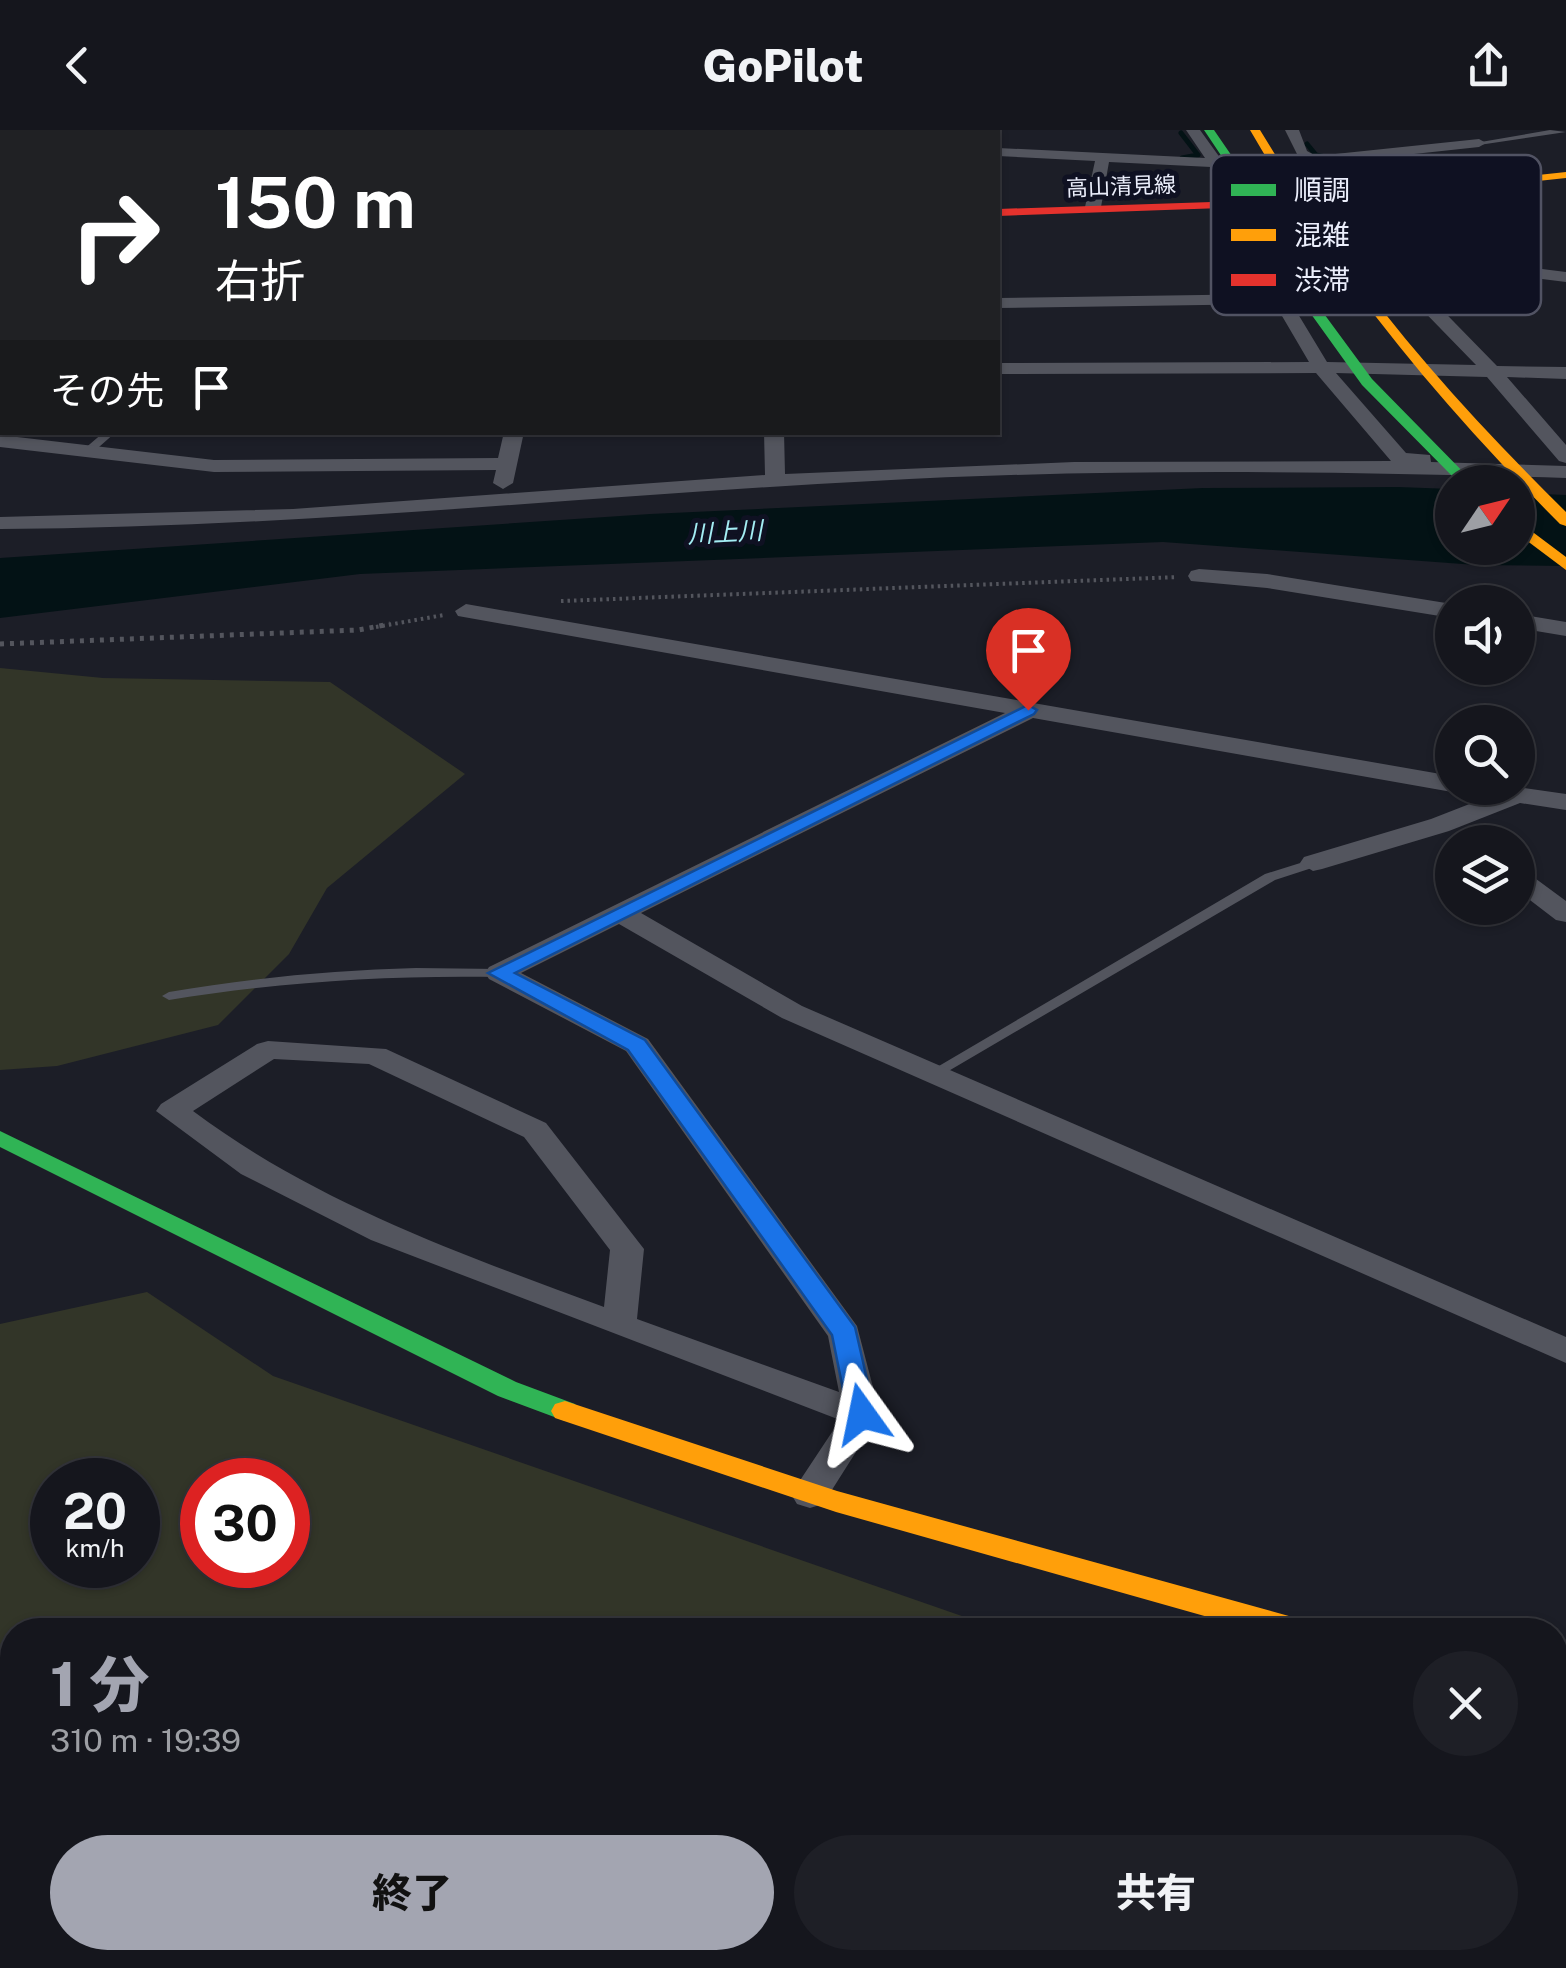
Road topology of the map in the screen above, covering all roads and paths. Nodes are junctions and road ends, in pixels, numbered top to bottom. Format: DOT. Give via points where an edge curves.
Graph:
graph roads {
  1 [pos="1194,130"];
  2 [pos="1210,130"];
  3 [pos="1231,130"];
  4 [pos="1255,130"];
  5 [pos="1274,130"];
  6 [pos="1292,130"];
  7 [pos="1564,130"];
  8 [pos="1040,136"];
  9 [pos="1479,144"];
  10 [pos="1006,151"];
  11 [pos="1228,155"];
  12 [pos="1245,155"];
  13 [pos="1268,155"];
  14 [pos="1281,155"];
  15 [pos="1305,155"];
  16 [pos="1379,155"];
  17 [pos="1211,156"];
  18 [pos="1102,157"];
  19 [pos="1211,163"];
  20 [pos="1566,175"];
  21 [pos="1541,178"];
  22 [pos="1211,206"];
  23 [pos="1093,207"];
  24 [pos="1000,212"];
  25 [pos="1541,274"];
  26 [pos="1566,277"];
  27 [pos="1211,300"];
  28 [pos="1000,304"];
  29 [pos="1291,315"];
  30 [pos="1320,315"];
  31 [pos="1379,315"];
  32 [pos="1406,315"];
  33 [pos="1438,315"];
  34 [pos="1376,350"];
  35 [pos="1321,367"];
  36 [pos="1000,369"];
  37 [pos="1490,369"];
  38 [pos="1566,374"];
  39 [pos="107,435"];
  40 [pos="513,435"];
  41 [pos="774,435"];
  42 [pos="0,442"];
  43 [pos="86,452"];
  44 [pos="1400,459"];
  45 [pos="507,464"];
  46 [pos="1280,464"];
  47 [pos="1449,465"];
  48 [pos="1475,465"];
  49 [pos="1566,465"];
  50 [pos="776,480"];
  51 [pos="1566,496"];
  52 [pos="500,501"];
  53 [pos="1566,521"];
  54 [pos="0,523"];
  55 [pos="1535,528"];
  56 [pos="1535,539"];
  57 [pos="1566,562"];
  58 [pos="1199,576"];
  59 [pos="558,602"];
  60 [pos="1435,607"];
  61 [pos="466,611"];
  62 [pos="1535,624"];
  63 [pos="1566,629"];
  64 [pos="0,644"];
  65 [pos="1028,710"];
  66 [pos="1435,781"];
  67 [pos="1535,798"];
  68 [pos="1566,802"];
  69 [pos="1491,805"];
  70 [pos="1440,825"];
  71 [pos="1435,826"];
  72 [pos="1313,863"];
  73 [pos="1535,892"];
  74 [pos="620,913"];
  75 [pos="1566,914"];
  76 [pos="498,973"];
  77 [pos="169,996"];
  78 [pos="935,1072"];
  79 [pos="0,1138"];
  80 [pos="619,1326"];
  81 [pos="1566,1351"];
  82 [pos="862,1414"];
  83 [pos="810,1494"];
  84 [pos="1253,1618"];
  1 -- 17 [label="street"];
  2 -- 11 [label="main road"];
  3 -- 12 [label="main road"];
  4 -- 13 [label="main road"];
  5 -- 14 [label="main road"];
  6 -- 15 [label="street"];
  7 -- 9 [label="lane"];
  8 -- 10 [label="street"];
  9 -- 16 [label="street"];
  10 -- 18 [label="street"];
  18 -- 19 [label="street"];
  18 -- 23 [label="street"];
  20 -- 21 [label="main road, 高山清見線"];
  22 -- 24 [label="main road, 高山清見線"];
  25 -- 26 [label="street"];
  27 -- 28 [label="street"];
  29 -- 35 [label="street"];
  30 -- 47 [label="main road" via="1367,382"];
  31 -- 53 [label="main road" via="1496,452"];
  32 -- 51 [label="main road"];
  33 -- 37 [label="street"];
  34 -- 48 [label="main road"];
  35 -- 36 [label="street"];
  35 -- 37 [label="street"];
  35 -- 44 [label="street"];
  37 -- 38 [label="street"];
  37 -- 49 [label="street"];
  39 -- 43 [label="lane"];
  40 -- 45 [label="street"];
  41 -- 50 [label="street"];
  42 -- 43 [label="street"];
  43 -- 45 [label="street" via="214,466"];
  44 -- 46 [label="street" via="1296,458"];
  44 -- 49 [label="street"];
  45 -- 52 [label="street"];
  46 -- 49 [label="street"];
  46 -- 50 [label="street"];
  50 -- 52 [label="street"];
  52 -- 54 [label="street" via="278,519"];
  55 -- 57 [label="main road"];
  56 -- 57 [label="main road"];
  58 -- 59 [label="path"];
  58 -- 60 [label="street"];
  61 -- 64 [label="path" via="358,630"];
  61 -- 65 [label="street"];
  62 -- 63 [label="street"];
  65 -- 66 [label="street"];
  65 -- 74 [label="street"];
  67 -- 68 [label="street"];
  69 -- 70 [label="street"];
  71 -- 72 [label="street"];
  72 -- 78 [label="lane" via="1270,876"];
  73 -- 75 [label="street"];
  74 -- 76 [label="street"];
  74 -- 78 [label="street" via="792,1012"];
  76 -- 77 [label="lane" via="246,982"];
  76 -- 82 [label="street" via="636,1045 845,1334"];
  78 -- 81 [label="street"];
  79 -- 83 [label="main road" via="507,1389"];
  80 -- 80 [label="street" via="372,1231 212,1143 172,1111 268,1050 375,1055 535,1130 627,1249"];
  80 -- 82 [label="street"];
  82 -- 83 [label="street"];
  83 -- 84 [label="main road"];
}
